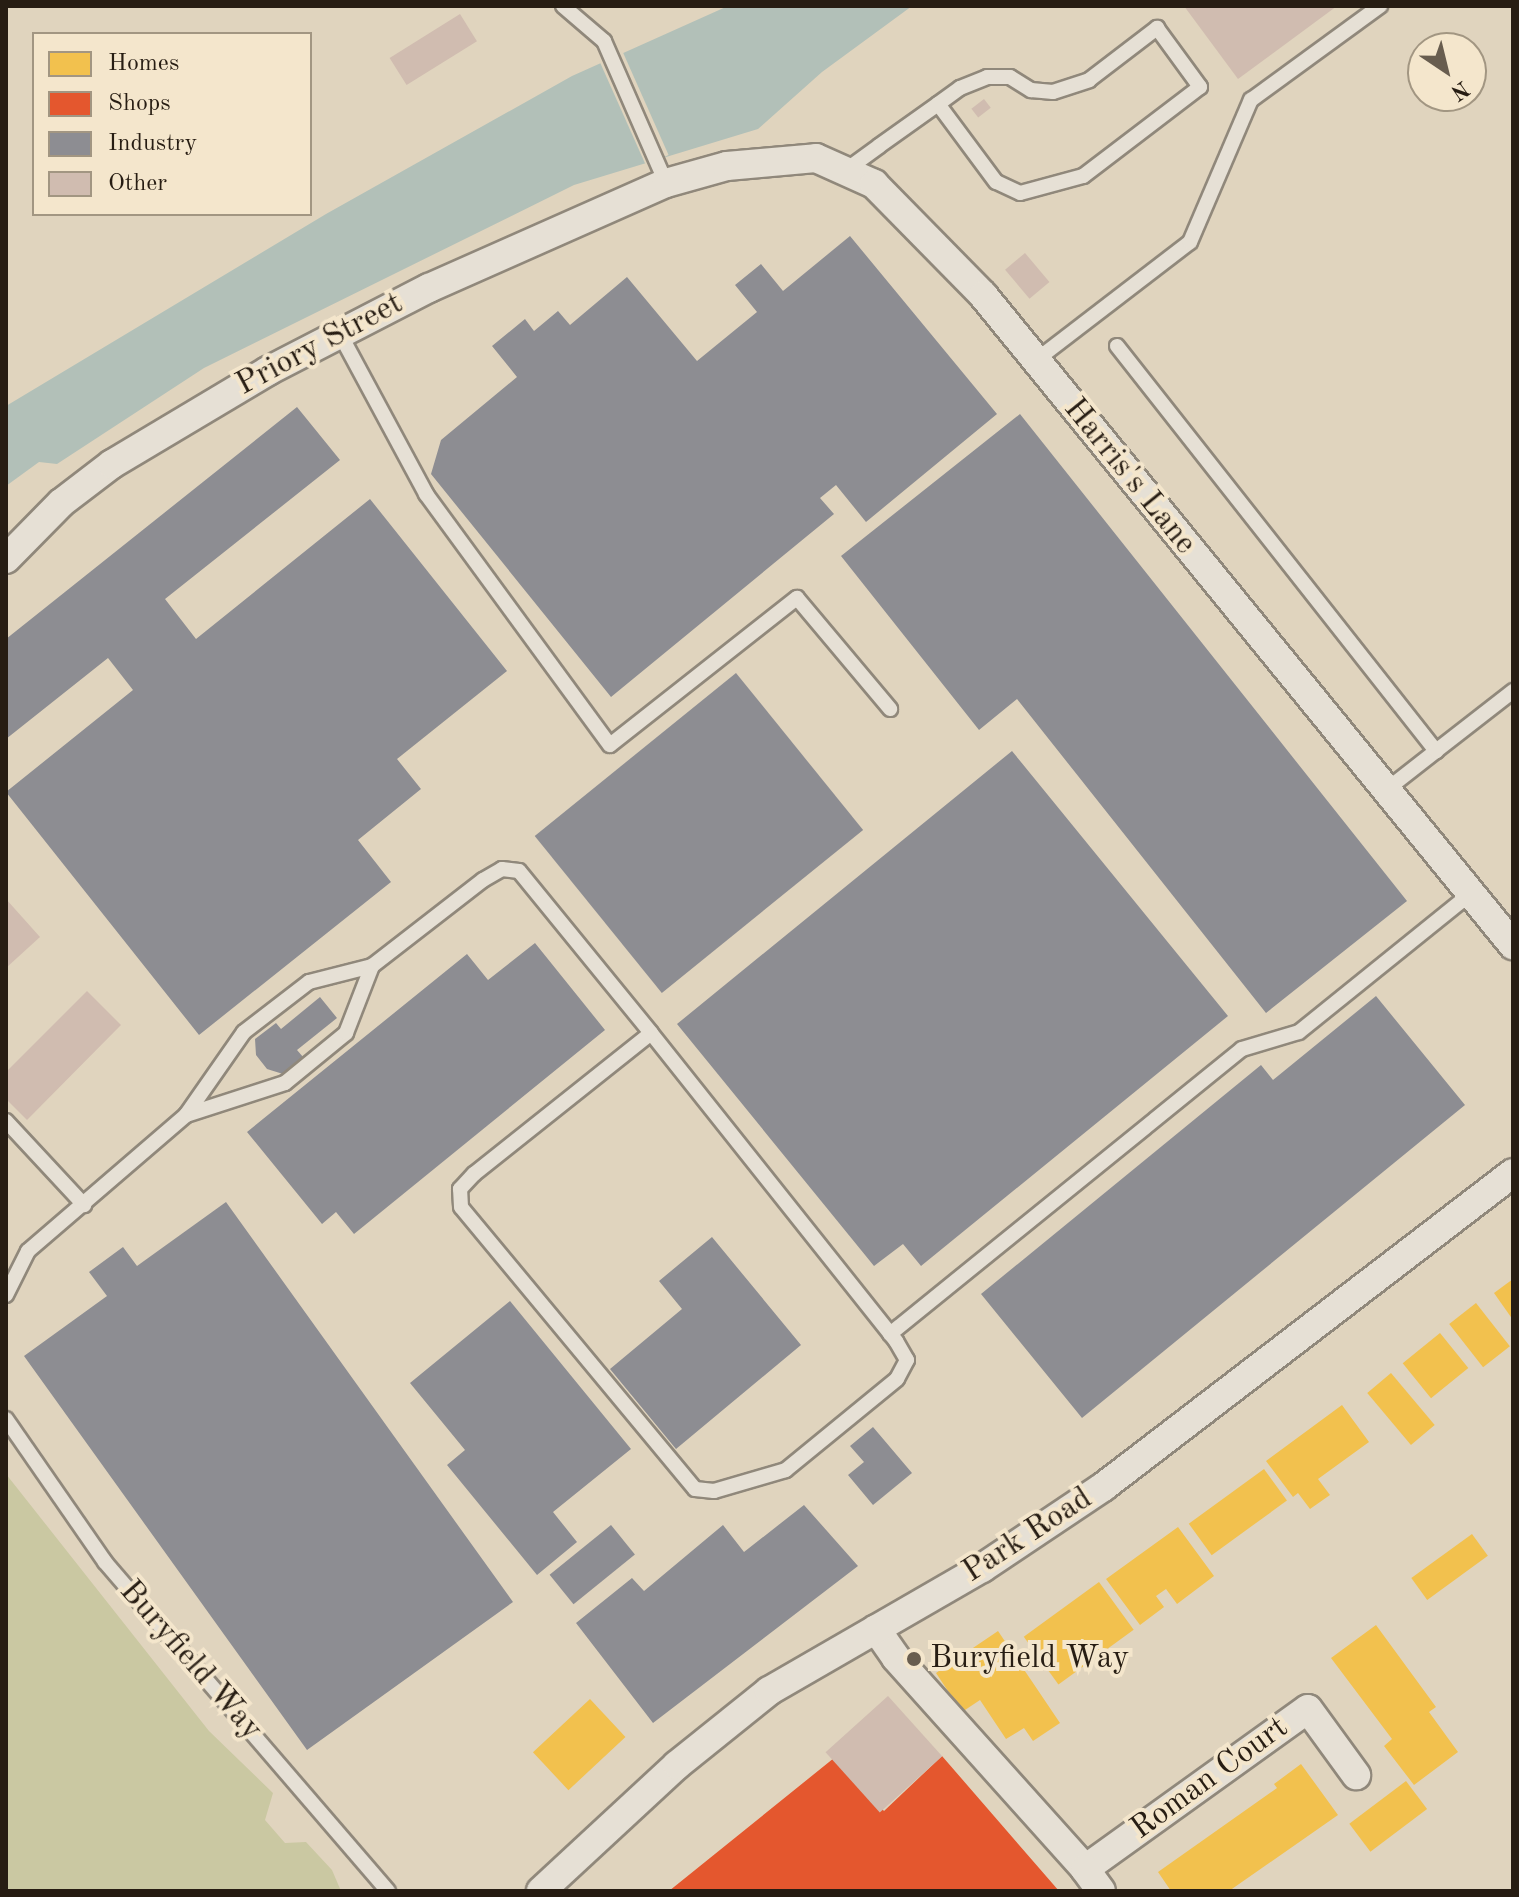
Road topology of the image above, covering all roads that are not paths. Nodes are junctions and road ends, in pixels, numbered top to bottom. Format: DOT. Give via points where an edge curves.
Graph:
graph roads {
  1 [pos="563,6"];
  2 [pos="1380,6"];
  3 [pos="938,104"];
  4 [pos="849,168"];
  5 [pos="666,183"];
  6 [pos="340,334"];
  7 [pos="1117,346"];
  8 [pos="1035,361"];
  9 [pos="6,559"];
  10 [pos="1513,691"];
  11 [pos="890,709"];
  12 [pos="1436,751"];
  13 [pos="1385,791"];
  14 [pos="1470,894"];
  15 [pos="1513,945"];
  16 [pos="372,966"];
  17 [pos="651,1033"];
  18 [pos="186,1115"];
  19 [pos="6,1121"];
  20 [pos="1513,1173"];
  21 [pos="84,1205"];
  22 [pos="6,1295"];
  23 [pos="890,1334"];
  24 [pos="6,1419"];
  25 [pos="876,1629"];
  26 [pos="1356,1775"];
  27 [pos="1093,1880"];
  28 [pos="381,1888"];
  29 [pos="541,1891"];
  1 -- 5 [label="lane" via="604,41"];
  2 -- 8 [label="lane" via="1251,100 1190,242"];
  3 -- 3 [label="lane" via="987,77 1010,77 1031,90 1089,80 1157,28 1200,87 1083,176 1020,193 996,182"];
  3 -- 4 [label="lane"];
  4 -- 5 [label="street, Harris's Lane" via="816,158 771,159"];
  4 -- 8 [label="street, Harris's Lane" via="926,233"];
  5 -- 6 [label="street, Priory Street" via="429,288"];
  6 -- 9 [label="street, Priory Street" via="112,464 61,503"];
  6 -- 11 [label="lane" via="426,494 610,745 797,598"];
  7 -- 12 [label="lane"];
  8 -- 13 [label="street, Harris's Lane"];
  10 -- 12 [label="lane"];
  12 -- 13 [label="lane"];
  13 -- 14 [label="street, Harris's Lane"];
  14 -- 15 [label="street, Harris's Lane"];
  14 -- 23 [label="lane" via="1299,1032 1242,1049"];
  16 -- 17 [label="lane" via="483,880 502,869 519,871"];
  16 -- 18 [label="lane" via="309,982 244,1032"];
  16 -- 18 [label="lane" via="346,1033 285,1083"];
  17 -- 23 [label="lane"];
  17 -- 23 [label="lane" via="474,1174 460,1189 461,1207 695,1489 714,1491 786,1470 897,1379 907,1360"];
  18 -- 21 [label="lane"];
  19 -- 21 [label="lane"];
  20 -- 25 [label="street, Park Road" via="1103,1487"];
  21 -- 22 [label="lane" via="28,1251"];
  24 -- 28 [label="lane, Buryfield Way" via="105,1562"];
  25 -- 27 [label="street, Roman Court" via="905,1669"];
  25 -- 29 [label="street, Park Road" via="769,1691 677,1765"];
  26 -- 27 [label="street, Roman Court" via="1308,1709"];
}
